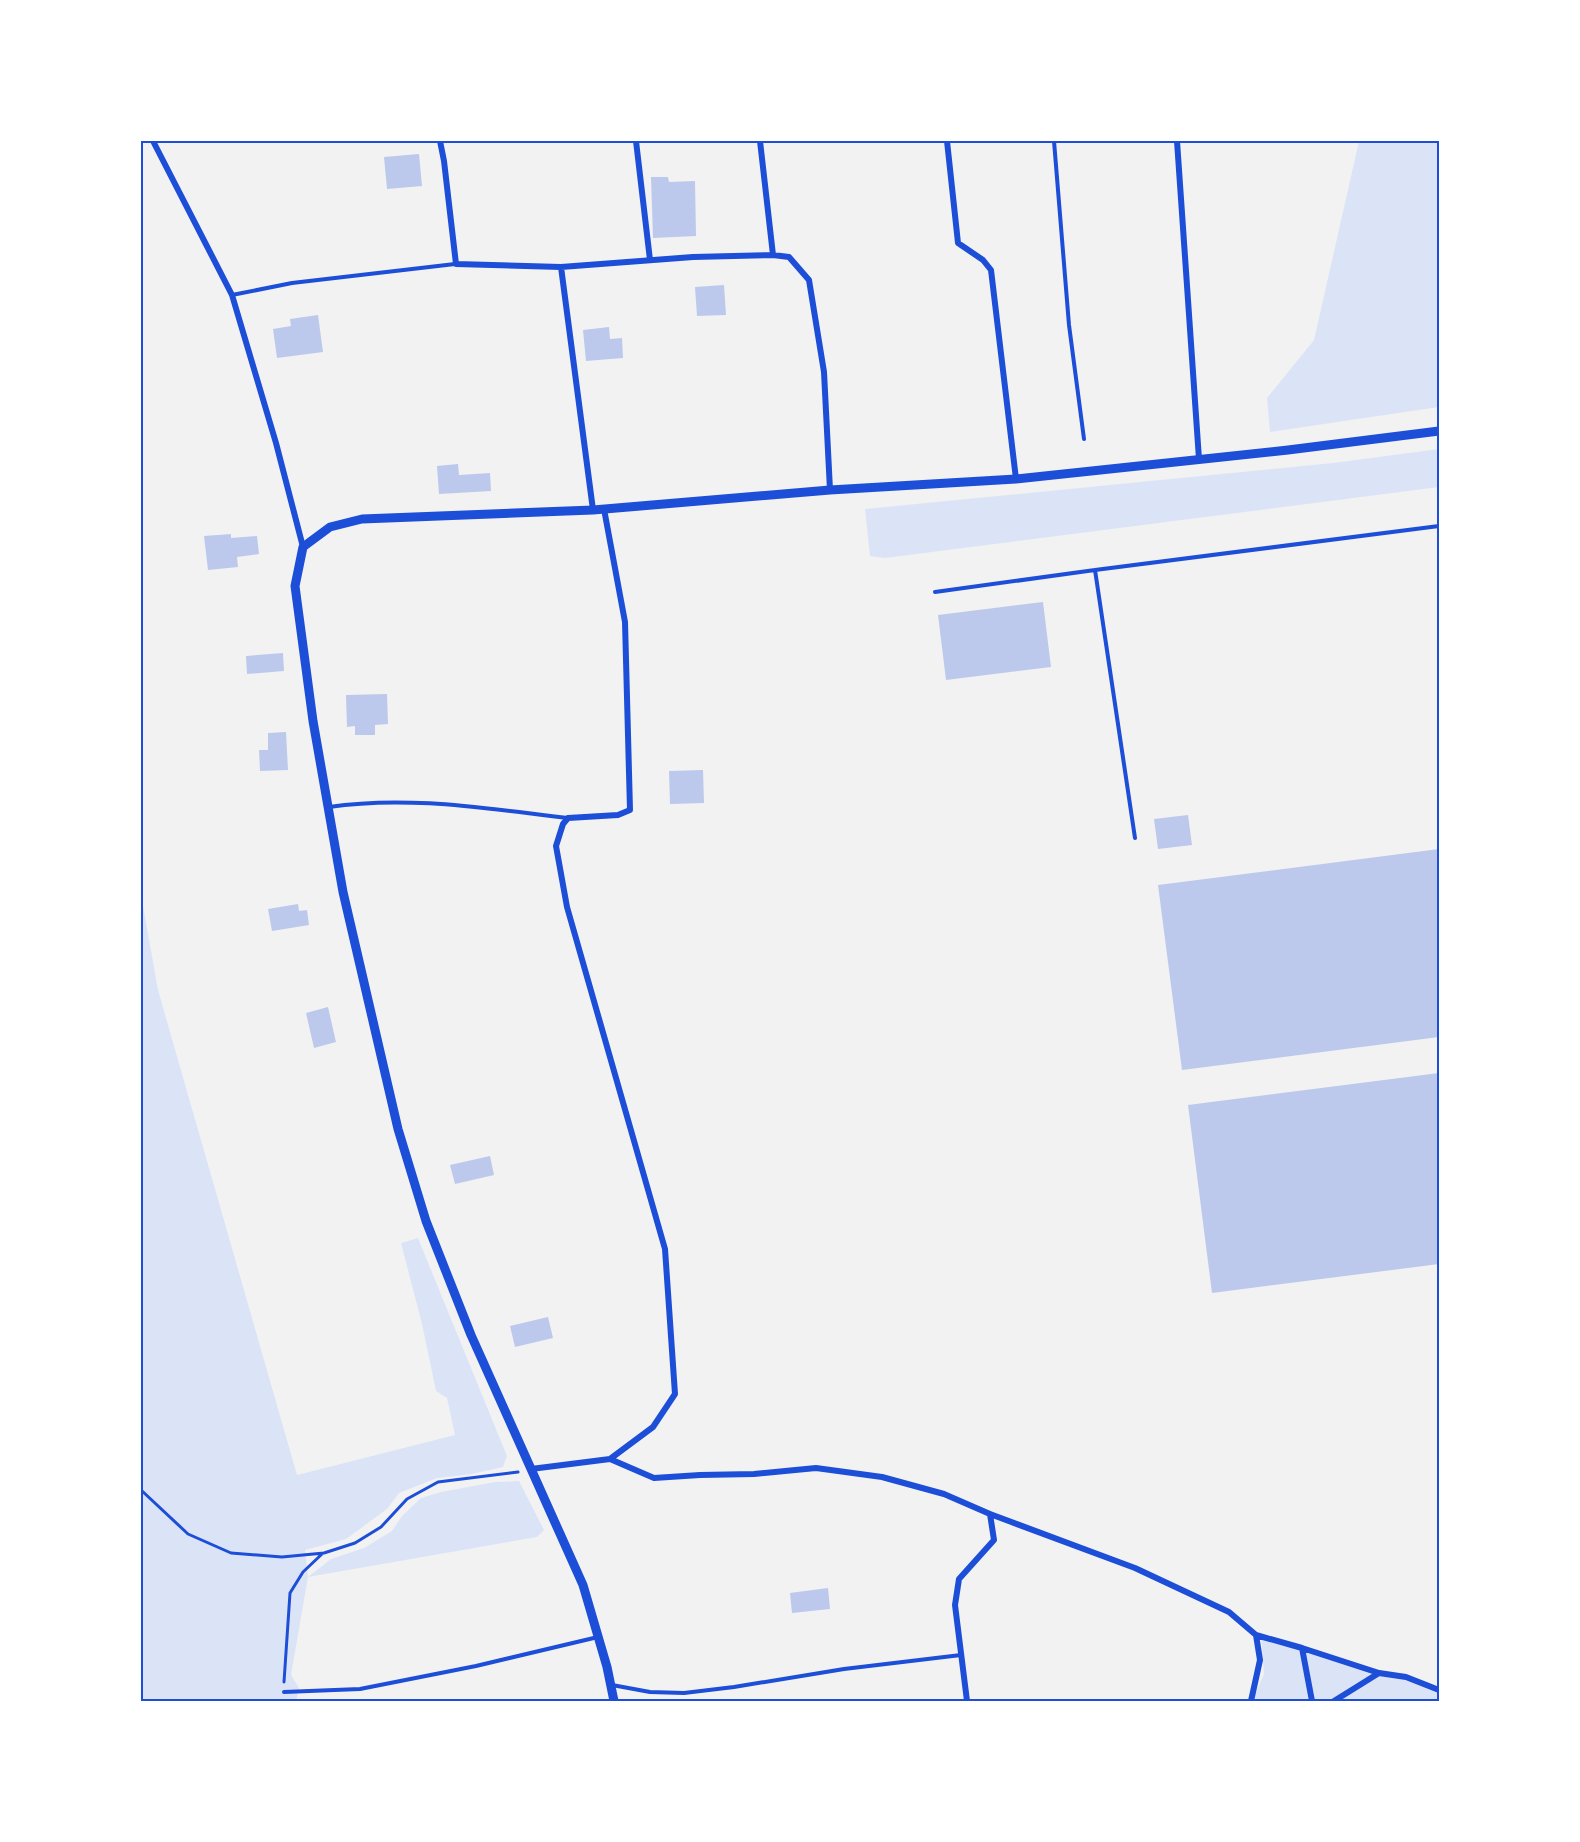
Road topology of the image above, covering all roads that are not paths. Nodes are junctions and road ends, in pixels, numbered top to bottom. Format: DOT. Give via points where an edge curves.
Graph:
graph roads {
  1 [pos="153,141"];
  2 [pos="440,141"];
  3 [pos="636,141"];
  4 [pos="760,141"];
  5 [pos="947,141"];
  6 [pos="1054,141"];
  7 [pos="1177,141"];
  8 [pos="773,255"];
  9 [pos="650,260"];
  10 [pos="456,264"];
  11 [pos="561,267"];
  12 [pos="232,295"];
  13 [pos="1439,431"];
  14 [pos="1084,439"];
  15 [pos="1199,459"];
  16 [pos="1016,479"];
  17 [pos="830,490"];
  18 [pos="604,509"];
  19 [pos="593,510"];
  20 [pos="1439,526"];
  21 [pos="303,547"];
  22 [pos="1095,570"];
  23 [pos="935,592"];
  24 [pos="328,807"];
  25 [pos="568,818"];
  26 [pos="1135,838"];
  27 [pos="610,1459"];
  28 [pos="531,1469"];
  29 [pos="990,1514"];
  30 [pos="1256,1635"];
  31 [pos="598,1637"];
  32 [pos="1302,1648"];
  33 [pos="961,1655"];
  34 [pos="1379,1673"];
  35 [pos="611,1685"];
  36 [pos="1439,1690"];
  37 [pos="284,1692"];
  38 [pos="614,1701"];
  39 [pos="967,1701"];
  40 [pos="1251,1701"];
  41 [pos="1312,1701"];
  42 [pos="1334,1701"];
  1 -- 12 [label="street"];
  2 -- 10 [label="street"];
  3 -- 9 [label="street"];
  4 -- 8 [label="street"];
  5 -- 16 [label="street" via="958,243 991,270"];
  6 -- 14 [label="lane" via="1069,325"];
  7 -- 15 [label="street"];
  8 -- 9 [label="street"];
  8 -- 17 [label="street" via="789,257 809,280 824,372"];
  9 -- 11 [label="street"];
  10 -- 11 [label="street"];
  10 -- 12 [label="lane" via="292,283"];
  11 -- 19 [label="street"];
  12 -- 21 [label="street"];
  13 -- 15 [label="street"];
  15 -- 16 [label="street"];
  16 -- 17 [label="street"];
  17 -- 18 [label="street"];
  18 -- 19 [label="street"];
  18 -- 25 [label="street" via="625,622 630,810 618,815"];
  19 -- 21 [label="street" via="362,519 330,527"];
  20 -- 22 [label="lane"];
  21 -- 24 [label="street" via="295,586"];
  22 -- 23 [label="lane"];
  22 -- 26 [label="lane"];
  24 -- 25 [label="lane" via="428,802"];
  24 -- 28 [label="street" via="343,892 398,1129 426,1221 471,1335"];
  25 -- 27 [label="street" via="556,846 567,907 665,1249 675,1394 653,1427"];
  27 -- 28 [label="street"];
  27 -- 29 [label="street" via="654,1478 816,1468 882,1477 944,1494"];
  28 -- 31 [label="street" via="583,1585"];
  29 -- 30 [label="street" via="1135,1568 1228,1612"];
  29 -- 33 [label="street" via="994,1540 959,1579 955,1605"];
  30 -- 32 [label="street"];
  30 -- 40 [label="street" via="1260,1660"];
  31 -- 35 [label="street"];
  31 -- 37 [label="lane" via="360,1689"];
  32 -- 34 [label="street"];
  32 -- 41 [label="street"];
  33 -- 35 [label="lane" via="684,1693"];
  33 -- 39 [label="street"];
  34 -- 36 [label="street" via="1406,1677"];
  34 -- 42 [label="street"];
  35 -- 38 [label="street"];
}
